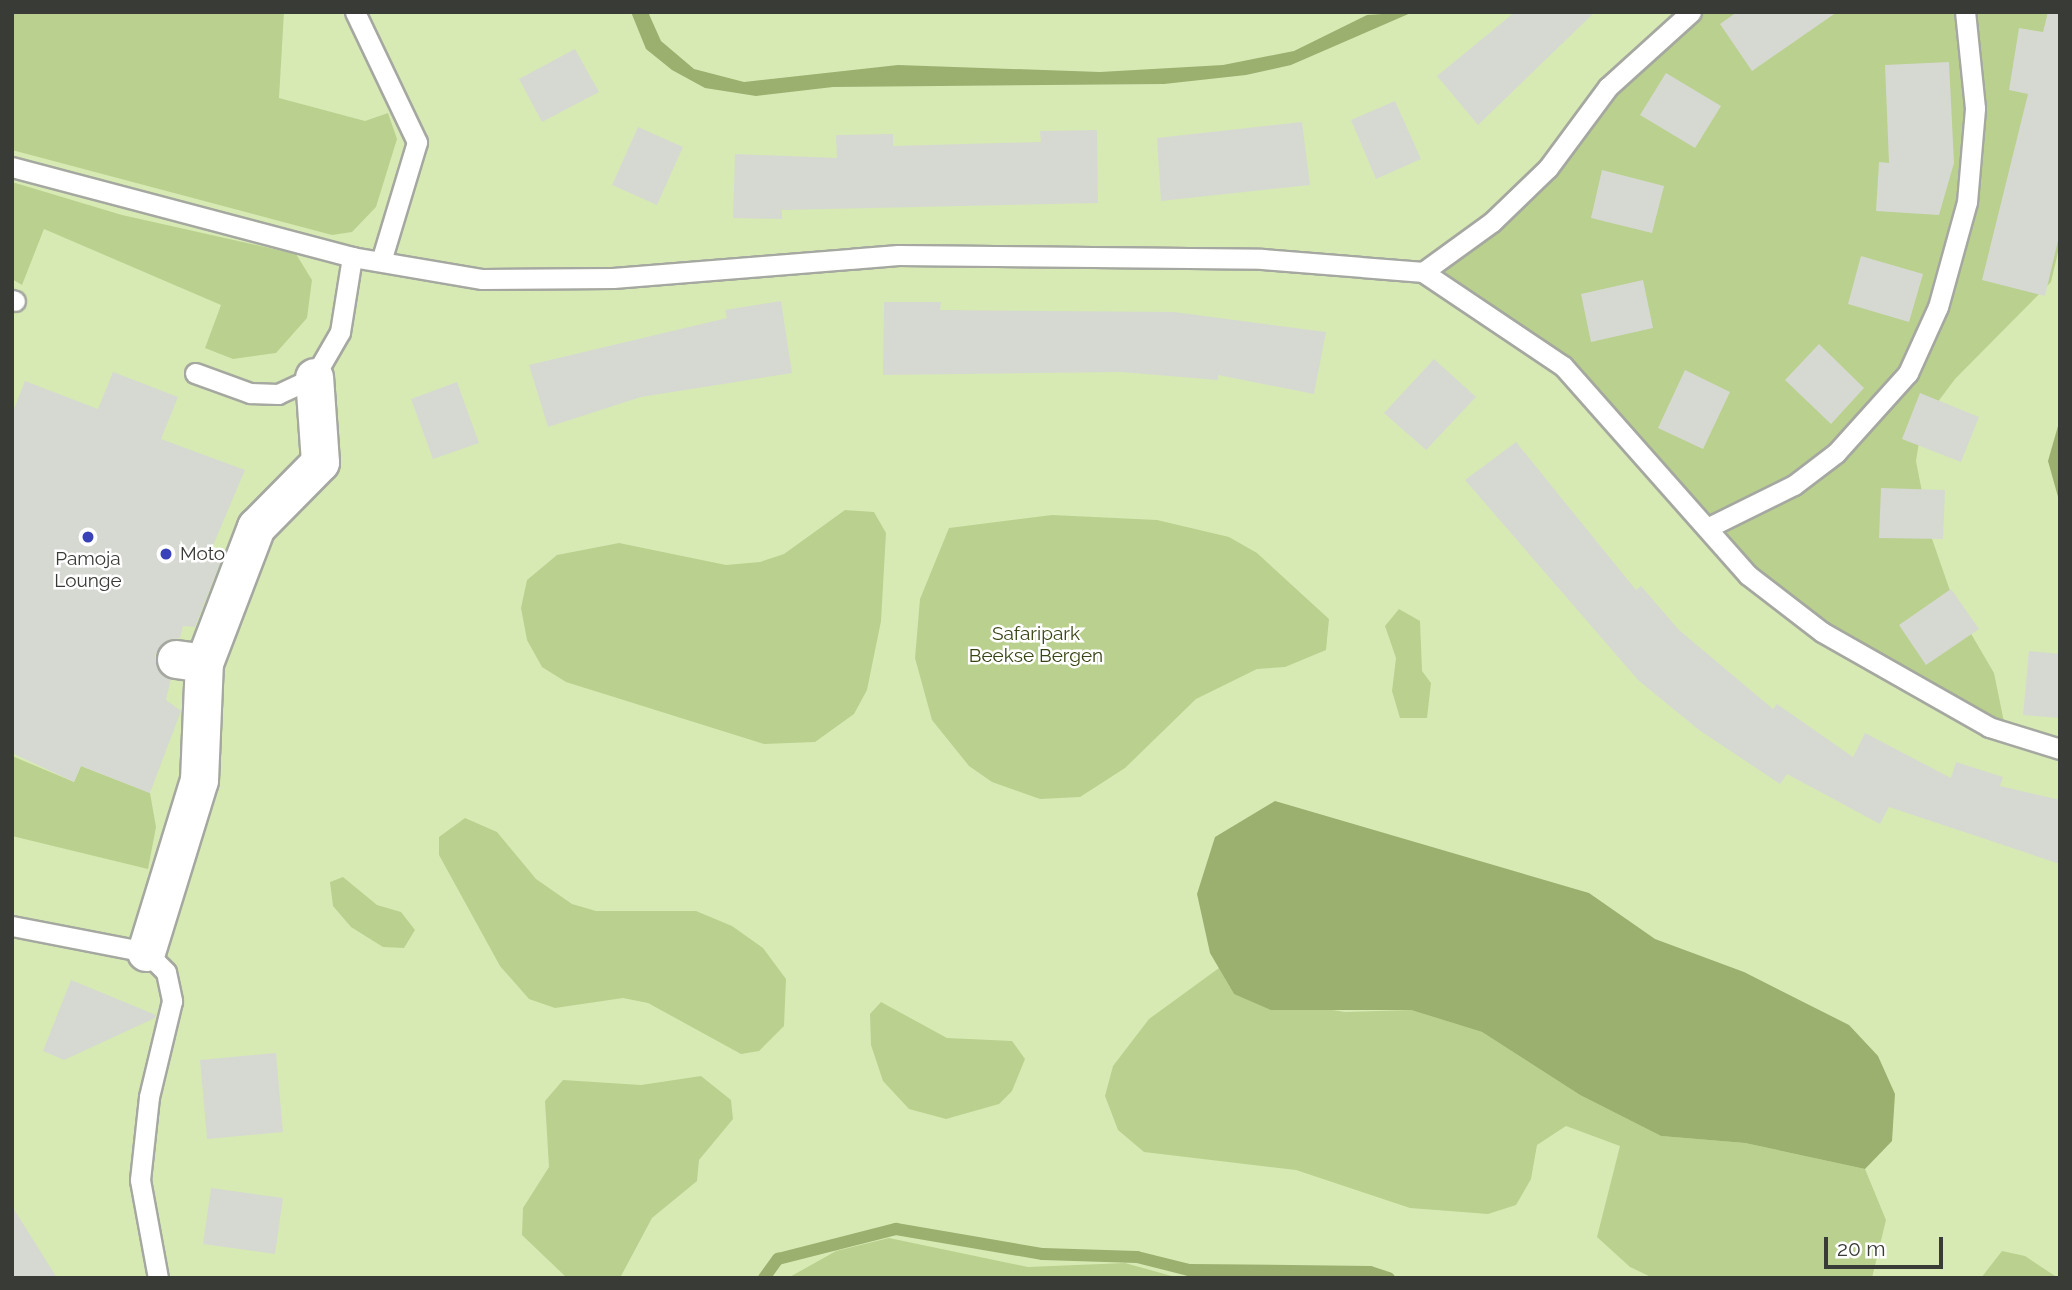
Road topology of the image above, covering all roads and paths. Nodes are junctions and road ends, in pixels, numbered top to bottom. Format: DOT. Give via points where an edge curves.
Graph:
graph roads {
  1 [pos="355,12"];
  2 [pos="1691,12"];
  3 [pos="1965,12"];
  4 [pos="12,167"];
  5 [pos="352,257"];
  6 [pos="381,261"];
  7 [pos="1423,272"];
  8 [pos="195,373"];
  9 [pos="314,377"];
  10 [pos="1711,526"];
  11 [pos="2060,749"];
  12 [pos="12,926"];
  13 [pos="146,952"];
  14 [pos="158,1278"];
  1 -- 6 [label="lane" via="417,142"];
  2 -- 7 [label="lane" via="1608,87 1520,195"];
  3 -- 10 [label="lane" via="1975,108 1967,202 1938,307 1908,373 1836,453 1794,485"];
  4 -- 5 [label="lane"];
  5 -- 6 [label="lane"];
  5 -- 9 [label="lane" via="340,332"];
  6 -- 7 [label="lane" via="482,279 551,281 898,255 1249,259"];
  7 -- 10 [label="lane" via="1563,366 1679,500"];
  8 -- 9 [label="lane" via="250,393 278,394"];
  9 -- 13 [label="street" via="320,462 256,527 190,661 199,780"];
  10 -- 11 [label="lane" via="1748,575 1822,632 1989,727"];
  12 -- 13 [label="lane"];
  13 -- 14 [label="lane" via="166,972 172,1001 149,1097 140,1180"];
}
